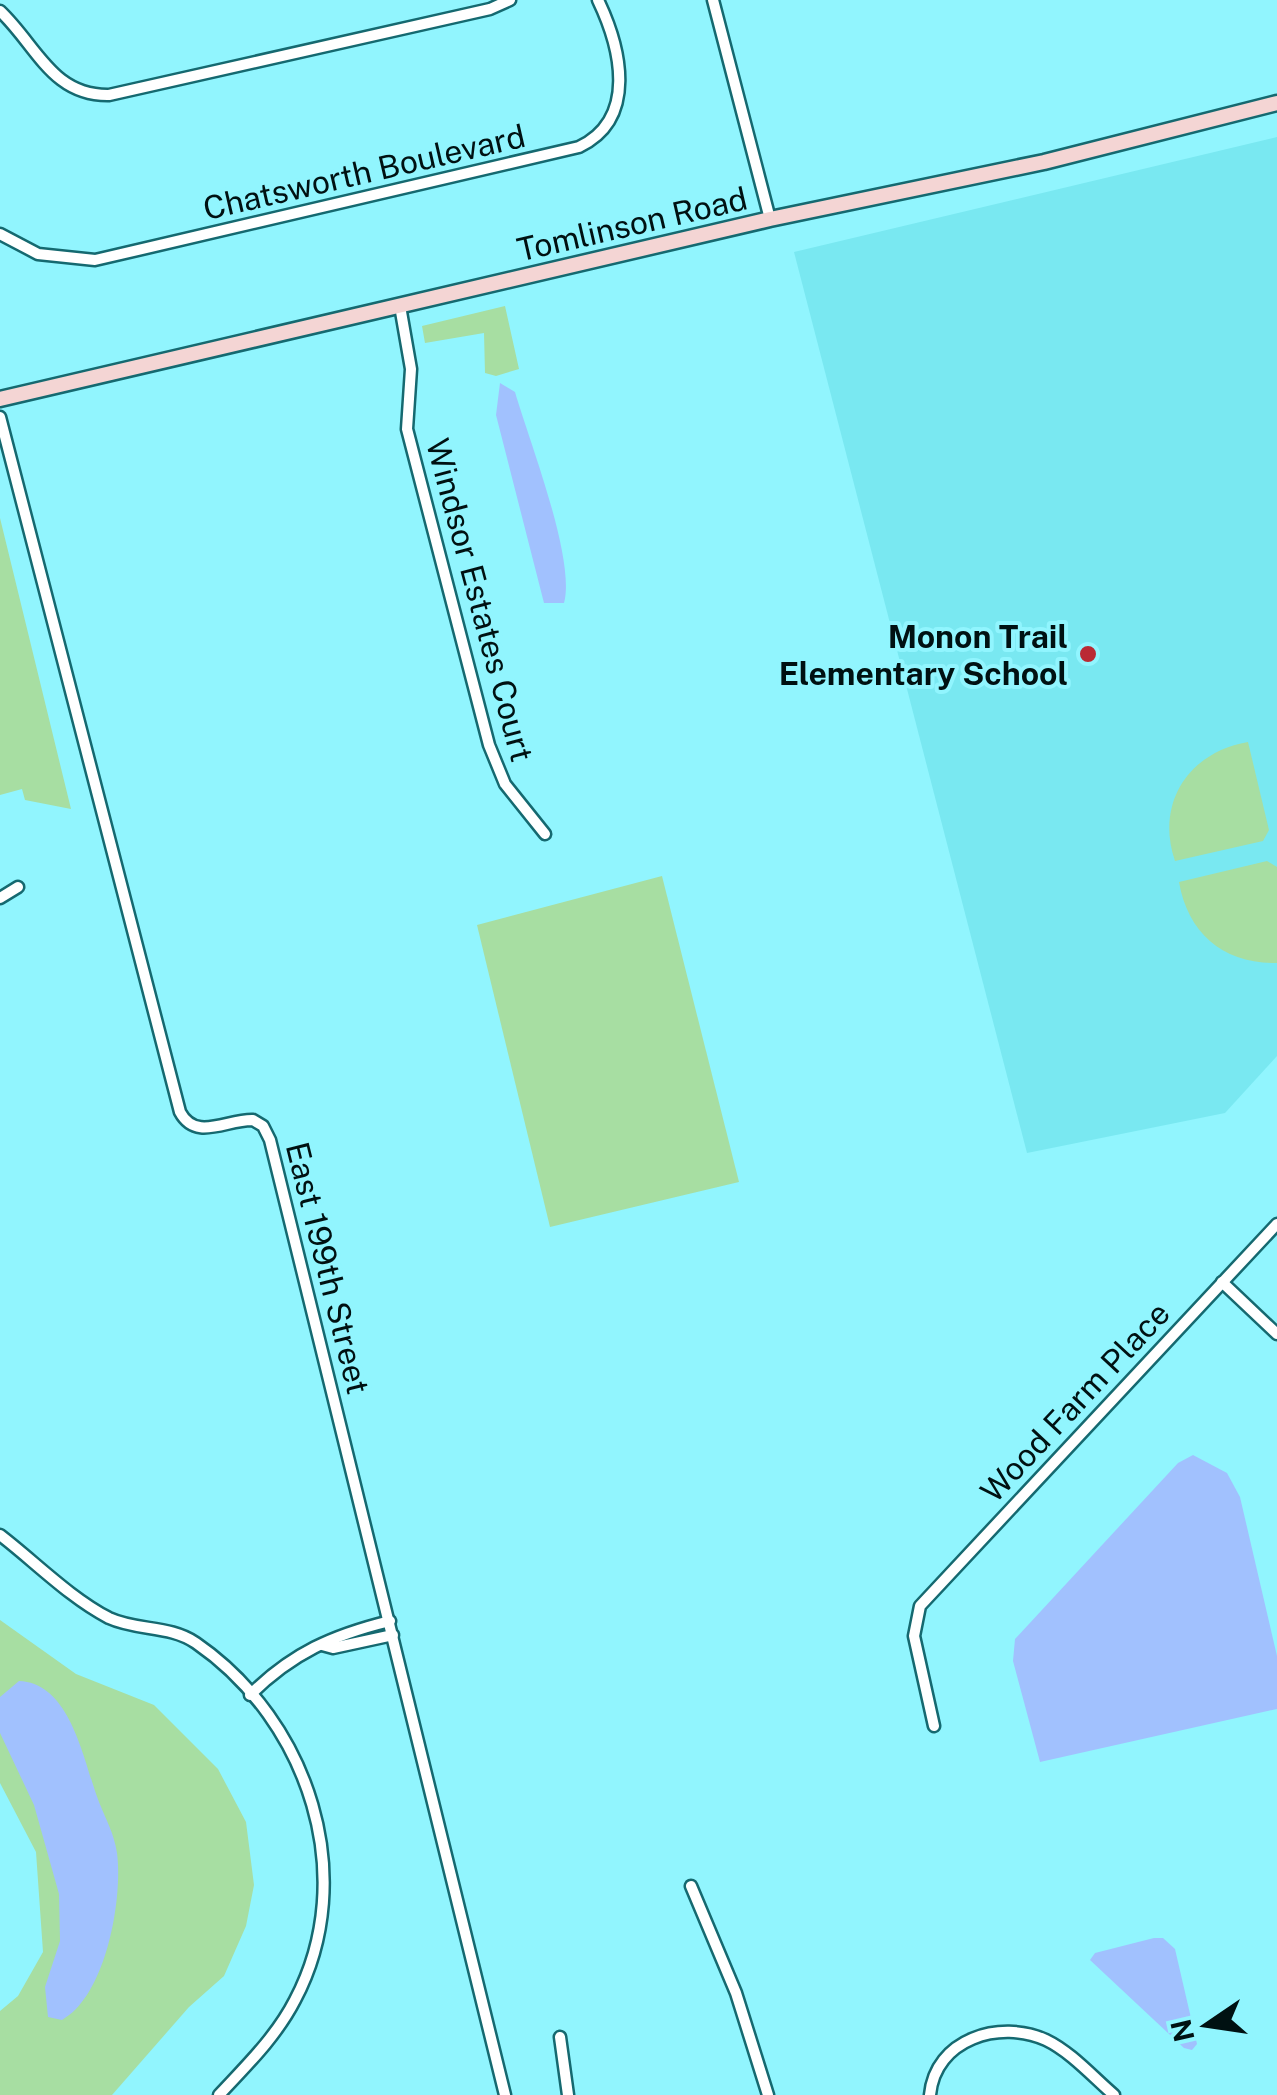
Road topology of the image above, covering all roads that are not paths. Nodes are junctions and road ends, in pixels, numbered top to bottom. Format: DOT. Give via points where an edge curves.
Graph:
graph roads {
  1 [pos="510,0"];
  2 [pos="598,0"];
  3 [pos="712,0"];
  4 [pos="0,11"];
  5 [pos="1277,103"];
  6 [pos="770,219"];
  7 [pos="0,234"];
  8 [pos="400,306"];
  9 [pos="0,400"];
  10 [pos="0,417"];
  11 [pos="545,834"];
  12 [pos="18,888"];
  13 [pos="0,898"];
  14 [pos="1277,1224"];
  15 [pos="1222,1282"];
  16 [pos="1277,1334"];
  17 [pos="0,1535"];
  18 [pos="390,1621"];
  19 [pos="393,1635"];
  20 [pos="322,1644"];
  21 [pos="250,1695"];
  22 [pos="934,1726"];
  23 [pos="691,1886"];
  24 [pos="560,2037"];
  25 [pos="218,2095"];
  26 [pos="505,2095"];
  27 [pos="568,2095"];
  28 [pos="768,2095"];
  29 [pos="930,2095"];
  30 [pos="1114,2095"];
  1 -- 4 [label="street" via="104,96 56,80"];
  2 -- 7 [label="street, Chatsworth Boulevard" via="620,92 605,128 579,147 95,260 38,254"];
  3 -- 6 [label="street"];
  5 -- 6 [label="street, Tomlinson Road" via="1044,162"];
  6 -- 8 [label="street, Tomlinson Road"];
  8 -- 9 [label="street, Tomlinson Road"];
  8 -- 11 [label="street, Windsor Estates Court" via="411,368 407,429 489,745 504,784"];
  10 -- 18 [label="street, East 199th Street" via="180,1112 200,1128 247,1119 267,1132"];
  12 -- 13 [label="street"];
  14 -- 15 [label="street, Wood Farm Place"];
  15 -- 16 [label="street"];
  15 -- 22 [label="street, Wood Farm Place" via="931,1592 915,1618 915,1641"];
  17 -- 21 [label="street" via="104,1615 198,1644"];
  18 -- 19 [label="street, East 199th Street"];
  18 -- 20 [label="street" via="330,1636"];
  19 -- 20 [label="street" via="333,1648"];
  19 -- 26 [label="street, East 199th Street"];
  20 -- 21 [label="street" via="290,1658"];
  21 -- 25 [label="street" via="287,1744 308,1788 322,1844 323,1903 295,2001"];
  23 -- 28 [label="street" via="736,1993"];
  24 -- 27 [label="street"];
  29 -- 30 [label="street" via="936,2070 952,2049 999,2033 1056,2045"];
}
